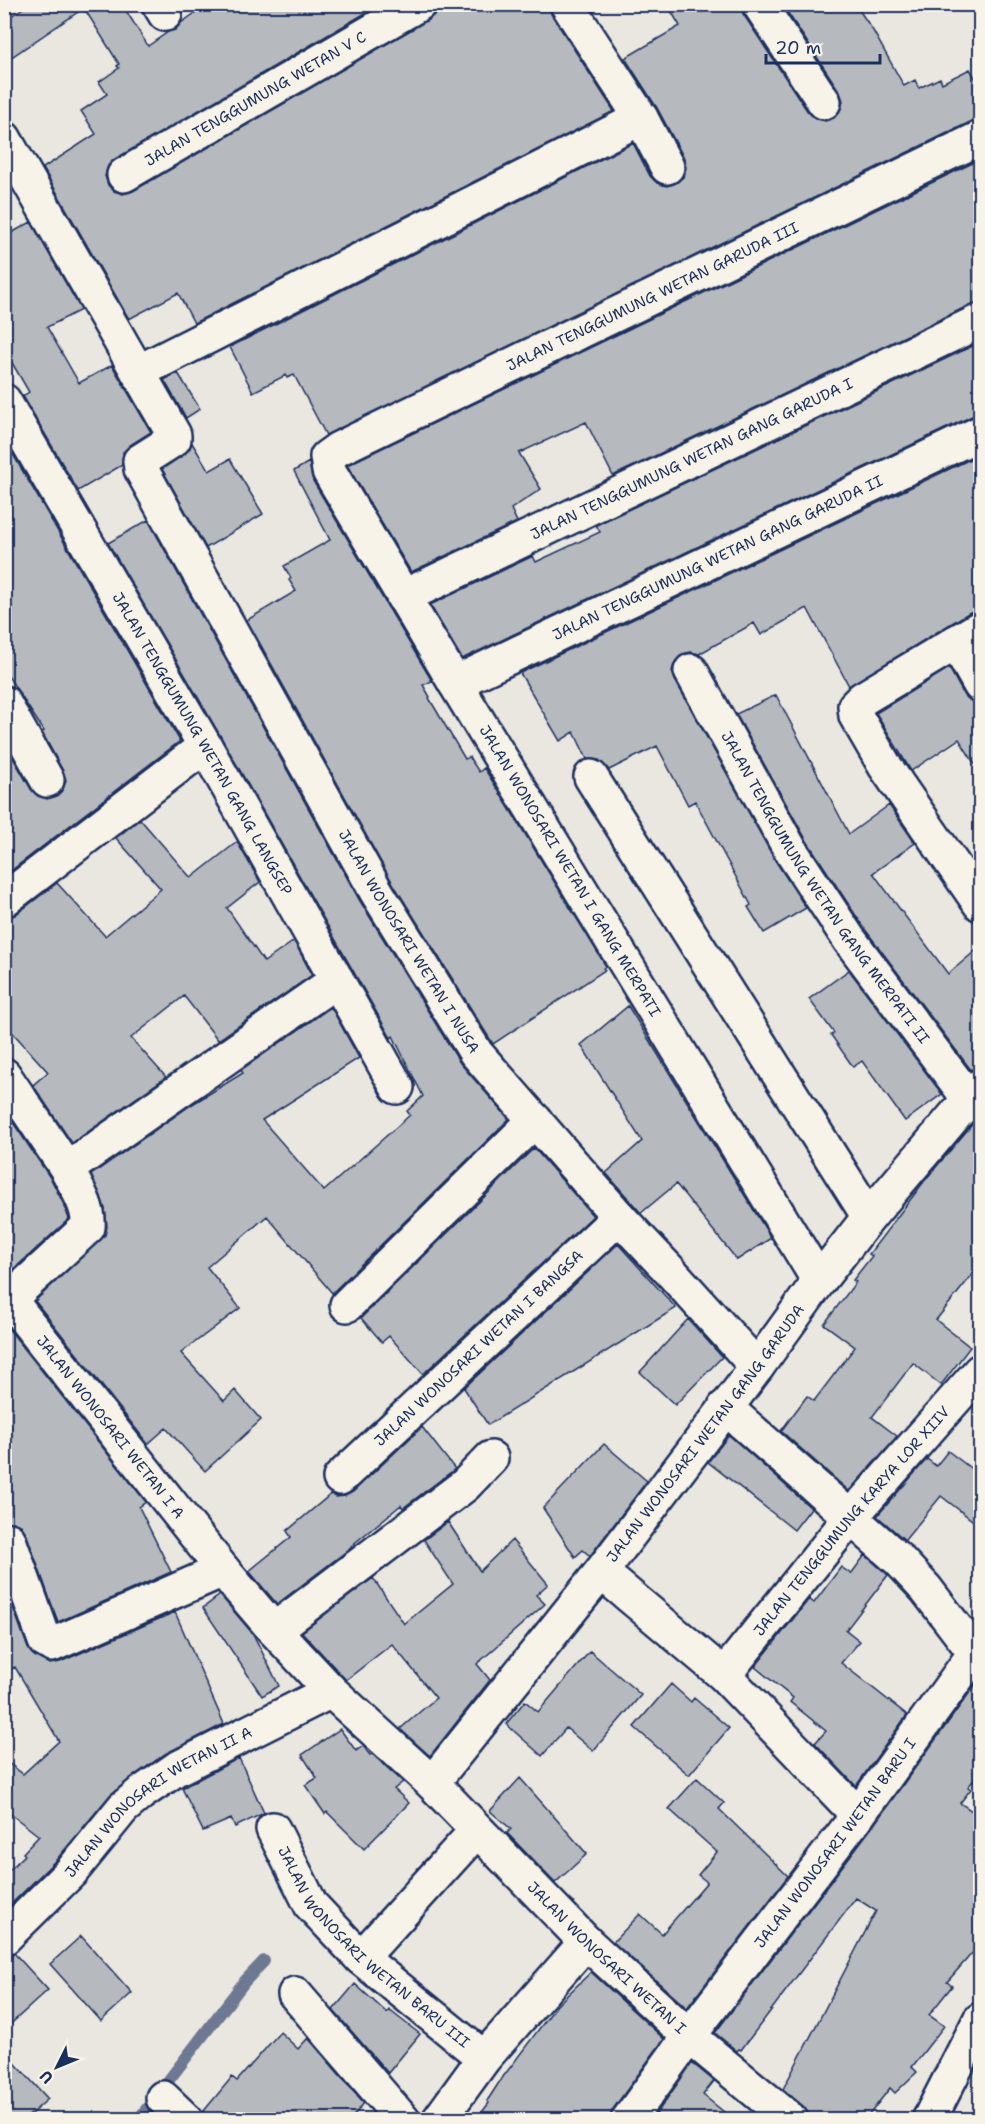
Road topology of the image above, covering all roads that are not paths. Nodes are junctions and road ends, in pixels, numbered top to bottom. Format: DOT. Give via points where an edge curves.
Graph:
graph roads {
  1 [pos="419,4"];
  2 [pos="567,4"];
  3 [pos="759,4"];
  4 [pos="824,102"];
  5 [pos="641,118"];
  6 [pos="4,138"];
  7 [pos="981,138"];
  8 [pos="667,167"];
  9 [pos="124,175"];
  10 [pos="981,321"];
  11 [pos="138,372"];
  12 [pos="4,401"];
  13 [pos="981,433"];
  14 [pos="327,457"];
  15 [pos="403,597"];
  16 [pos="968,635"];
  17 [pos="692,671"];
  18 [pos="455,683"];
  19 [pos="981,685"];
  20 [pos="4,703"];
  21 [pos="205,746"];
  22 [pos="591,777"];
  23 [pos="47,780"];
  24 [pos="4,900"];
  25 [pos="981,904"];
  26 [pos="337,980"];
  27 [pos="4,1075"];
  28 [pos="397,1087"];
  29 [pos="975,1092"];
  30 [pos="535,1120"];
  31 [pos="68,1169"];
  32 [pos="618,1217"];
  33 [pos="869,1217"];
  34 [pos="819,1281"];
  35 [pos="7,1302"];
  36 [pos="346,1305"];
  37 [pos="757,1367"];
  38 [pos="981,1371"];
  39 [pos="725,1407"];
  40 [pos="491,1458"];
  41 [pos="339,1478"];
  42 [pos="850,1518"];
  43 [pos="9,1540"];
  44 [pos="223,1570"];
  45 [pos="601,1572"];
  46 [pos="274,1630"];
  47 [pos="979,1652"];
  48 [pos="724,1675"];
  49 [pos="331,1691"];
  50 [pos="432,1783"];
  51 [pos="858,1815"];
  52 [pos="273,1829"];
  53 [pos="477,1830"];
  54 [pos="4,1938"];
  55 [pos="586,1942"];
  56 [pos="361,1958"];
  57 [pos="295,1994"];
  58 [pos="981,2020"];
  59 [pos="689,2036"];
  60 [pos="484,2058"];
  61 [pos="402,2120"];
  62 [pos="439,2120"];
  63 [pos="628,2120"];
  64 [pos="791,2120"];
  65 [pos="929,2120"];
  1 -- 9 [label="street, JALAN TENGGUMUNG WETAN V C"];
  2 -- 5 [label="street"];
  3 -- 4 [label="street"];
  5 -- 8 [label="street"];
  5 -- 11 [label="street"];
  6 -- 11 [label="street"];
  7 -- 14 [label="street, JALAN TENGGUMUNG WETAN GARUDA III"];
  10 -- 15 [label="street, JALAN TENGGUMUNG WETAN GANG GARUDA I"];
  11 -- 30 [label="street, JALAN WONOSARI WETAN I NUSA" via="174,435 174,440 140,462 141,469 376,891 476,1053"];
  12 -- 21 [label="street, JALAN TENGGUMUNG WETAN GANG LANGSEP"];
  13 -- 18 [label="street, JALAN TENGGUMUNG WETAN GANG GARUDA II"];
  14 -- 15 [label="street, JALAN WONOSARI WETAN I GANG MERPATI" via="329,471"];
  15 -- 18 [label="street, JALAN WONOSARI WETAN I GANG MERPATI"];
  16 -- 19 [label="street"];
  16 -- 25 [label="street" via="855,706 856,716 885,766"];
  17 -- 29 [label="street, JALAN TENGGUMUNG WETAN GANG MERPATI II" via="791,851 849,939"];
  18 -- 34 [label="street, JALAN WONOSARI WETAN I GANG MERPATI"];
  20 -- 23 [label="street"];
  21 -- 24 [label="street"];
  21 -- 26 [label="street, JALAN TENGGUMUNG WETAN GANG LANGSEP"];
  22 -- 33 [label="street"];
  26 -- 28 [label="street, JALAN TENGGUMUNG WETAN GANG LANGSEP"];
  26 -- 31 [label="street"];
  27 -- 31 [label="street"];
  29 -- 33 [label="street, JALAN WONOSARI WETAN GANG GARUDA"];
  30 -- 32 [label="street, JALAN WONOSARI WETAN I NUSA"];
  30 -- 36 [label="street"];
  31 -- 35 [label="street, JALAN WONOSARI WETAN I A" via="87,1209 88,1227"];
  32 -- 37 [label="street, JALAN WONOSARI WETAN I NUSA"];
  32 -- 41 [label="street, JALAN WONOSARI WETAN I BANGSA"];
  33 -- 34 [label="street, JALAN WONOSARI WETAN GANG GARUDA"];
  34 -- 37 [label="street, JALAN WONOSARI WETAN GANG GARUDA"];
  35 -- 44 [label="street, JALAN WONOSARI WETAN I A"];
  37 -- 39 [label="street, JALAN WONOSARI WETAN GANG GARUDA"];
  38 -- 42 [label="street, JALAN TENGGUMUNG KARYA LOR XIIV"];
  39 -- 42 [label="street"];
  39 -- 45 [label="street, JALAN WONOSARI WETAN GANG GARUDA"];
  40 -- 46 [label="street" via="465,1485"];
  42 -- 47 [label="street" via="899,1560"];
  42 -- 48 [label="street, JALAN TENGGUMUNG KARYA LOR XIIV"];
  43 -- 44 [label="street" via="45,1641 52,1645"];
  44 -- 46 [label="street, JALAN WONOSARI WETAN I A"];
  45 -- 48 [label="street"];
  45 -- 50 [label="street, JALAN WONOSARI WETAN GANG GARUDA"];
  46 -- 49 [label="street, JALAN WONOSARI WETAN I A"];
  47 -- 51 [label="street, JALAN WONOSARI WETAN BARU I"];
  48 -- 51 [label="street"];
  49 -- 50 [label="street, JALAN WONOSARI WETAN I A"];
  49 -- 54 [label="street, JALAN WONOSARI WETAN II A" via="176,1769 141,1793 123,1808 71,1872"];
  50 -- 53 [label="street, JALAN WONOSARI WETAN I"];
  51 -- 59 [label="street, JALAN WONOSARI WETAN BARU I"];
  52 -- 56 [label="street, JALAN WONOSARI WETAN BARU III" via="311,1905"];
  53 -- 55 [label="street, JALAN WONOSARI WETAN I"];
  53 -- 56 [label="street"];
  55 -- 59 [label="street, JALAN WONOSARI WETAN I"];
  55 -- 60 [label="street"];
  56 -- 60 [label="street, JALAN WONOSARI WETAN BARU III"];
  57 -- 61 [label="street"];
  58 -- 65 [label="street"];
  59 -- 63 [label="street, JALAN WONOSARI WETAN BARU I"];
  59 -- 64 [label="street, JALAN WONOSARI WETAN I"];
  60 -- 62 [label="street"];
}
